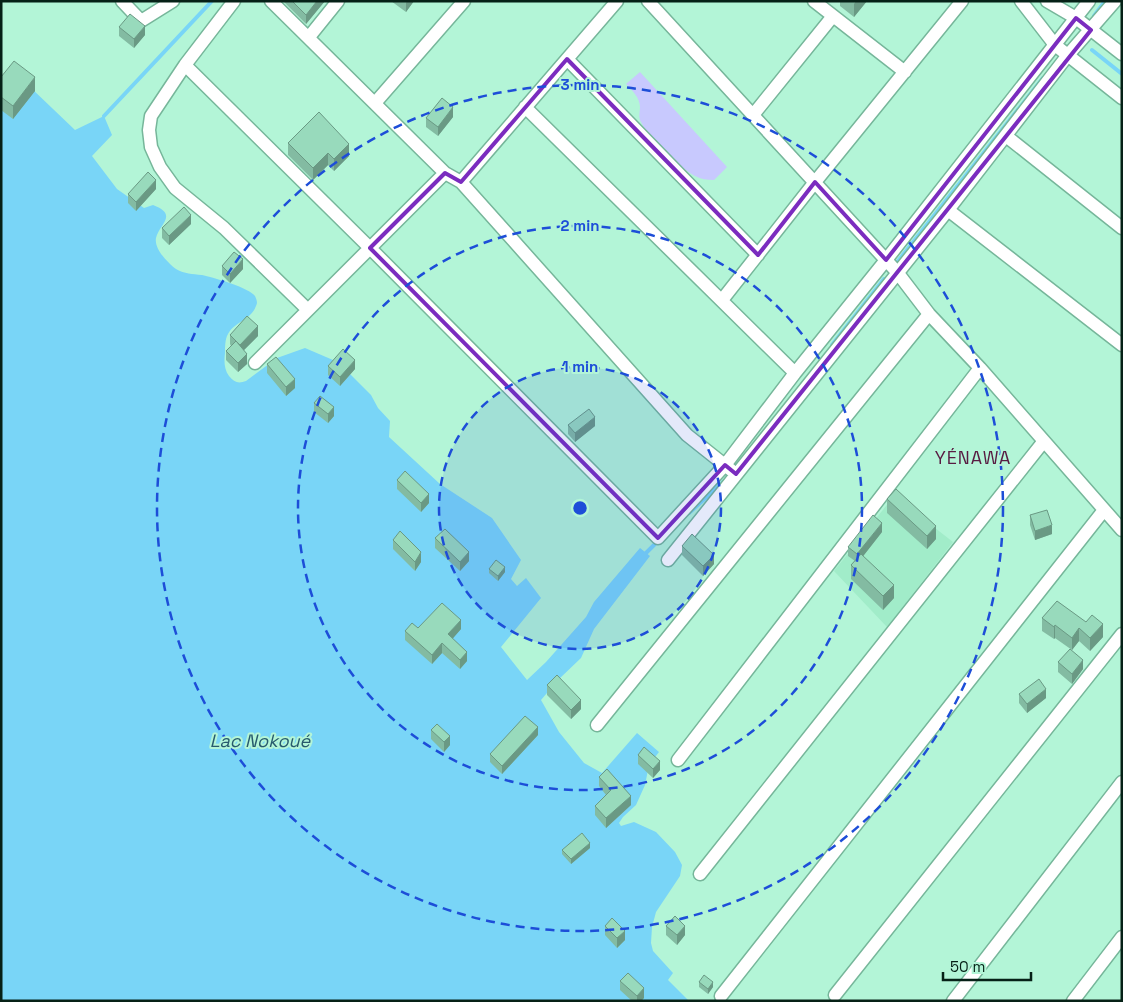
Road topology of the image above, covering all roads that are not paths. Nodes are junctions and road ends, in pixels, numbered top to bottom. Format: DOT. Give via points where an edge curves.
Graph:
graph roads {
  1 [pos="122,1"];
  2 [pos="173,1"];
  3 [pos="234,1"];
  4 [pos="271,1"];
  5 [pos="338,1"];
  6 [pos="464,1"];
  7 [pos="616,1"];
  8 [pos="648,1"];
  9 [pos="814,1"];
  10 [pos="962,1"];
  11 [pos="1021,1"];
  12 [pos="1047,1"];
  13 [pos="1089,1"];
  14 [pos="1114,1"];
  15 [pos="833,16"];
  16 [pos="1076,18"];
  17 [pos="1091,30"];
  18 [pos="308,37"];
  19 [pos="1055,45"];
  20 [pos="1122,54"];
  21 [pos="1068,55"];
  22 [pos="567,59"];
  23 [pos="185,65"];
  24 [pos="904,72"];
  25 [pos="1122,98"];
  26 [pos="375,102"];
  27 [pos="525,107"];
  28 [pos="753,115"];
  29 [pos="1006,136"];
  30 [pos="446,173"];
  31 [pos="461,182"];
  32 [pos="815,182"];
  33 [pos="948,210"];
  34 [pos="1122,228"];
  35 [pos="370,248"];
  36 [pos="758,255"];
  37 [pos="886,260"];
  38 [pos="898,272"];
  39 [pos="722,300"];
  40 [pos="308,310"];
  41 [pos="929,314"];
  42 [pos="1122,345"];
  43 [pos="255,362"];
  44 [pos="980,368"];
  45 [pos="795,373"];
  46 [pos="1044,441"];
  47 [pos="725,465"];
  48 [pos="736,474"];
  49 [pos="1104,510"];
  50 [pos="1122,530"];
  51 [pos="668,560"];
  52 [pos="1122,634"];
  53 [pos="597,725"];
  54 [pos="678,760"];
  55 [pos="1122,782"];
  56 [pos="700,874"];
  57 [pos="1122,937"];
  58 [pos="835,995"];
  59 [pos="721,996"];
  60 [pos="953,1001"];
  61 [pos="1073,1001"];
  1 -- 2 [label="street" via="141,21"];
  3 -- 23 [label="street"];
  4 -- 18 [label="street"];
  5 -- 18 [label="street"];
  6 -- 26 [label="street"];
  7 -- 22 [label="street"];
  8 -- 28 [label="street"];
  9 -- 15 [label="street"];
  10 -- 24 [label="street"];
  11 -- 19 [label="street"];
  12 -- 16 [label="street"];
  13 -- 16 [label="street"];
  14 -- 17 [label="street"];
  15 -- 24 [label="street"];
  15 -- 28 [label="street"];
  16 -- 17 [label="street"];
  16 -- 19 [label="street"];
  17 -- 20 [label="street"];
  17 -- 21 [label="street"];
  18 -- 26 [label="street"];
  19 -- 21 [label="street"];
  19 -- 37 [label="street"];
  21 -- 25 [label="street"];
  21 -- 29 [label="street"];
  22 -- 27 [label="street"];
  22 -- 36 [label="street"];
  23 -- 35 [label="street"];
  23 -- 40 [label="street" via="151,116 151,147 160,167 175,188 224,228"];
  24 -- 32 [label="street"];
  26 -- 30 [label="street"];
  27 -- 31 [label="street"];
  27 -- 39 [label="street"];
  28 -- 32 [label="street"];
  29 -- 33 [label="street"];
  29 -- 34 [label="street"];
  30 -- 31 [label="street"];
  30 -- 35 [label="street"];
  31 -- 47 [label="street" via="687,435"];
  32 -- 36 [label="street"];
  32 -- 37 [label="street"];
  33 -- 38 [label="street"];
  33 -- 42 [label="street"];
  35 -- 40 [label="street"];
  35 -- 47 [label="street" via="658,538"];
  36 -- 39 [label="street"];
  37 -- 38 [label="street"];
  37 -- 45 [label="street"];
  38 -- 41 [label="street"];
  38 -- 48 [label="street"];
  39 -- 45 [label="street"];
  40 -- 43 [label="street"];
  41 -- 44 [label="street"];
  41 -- 53 [label="street"];
  44 -- 46 [label="street"];
  44 -- 54 [label="street"];
  45 -- 47 [label="street"];
  46 -- 49 [label="street"];
  46 -- 56 [label="street"];
  47 -- 48 [label="street"];
  48 -- 51 [label="street"];
  49 -- 50 [label="street"];
  49 -- 59 [label="street"];
  52 -- 58 [label="street"];
  55 -- 60 [label="street"];
  57 -- 61 [label="street"];
}
